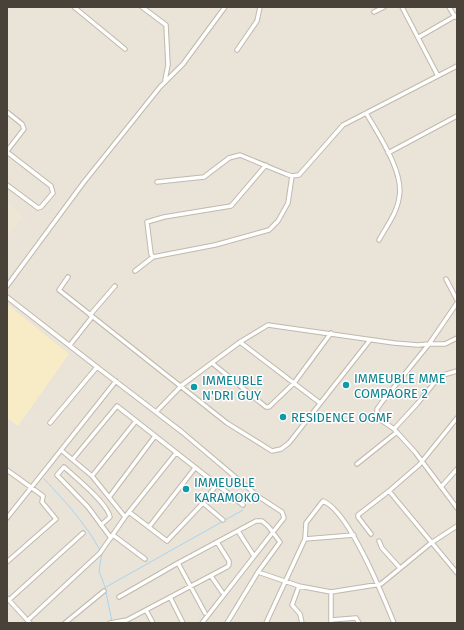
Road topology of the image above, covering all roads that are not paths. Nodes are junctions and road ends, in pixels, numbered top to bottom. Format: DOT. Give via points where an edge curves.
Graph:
graph roads {
  1 [pos="74,7"];
  2 [pos="142,7"];
  3 [pos="226,7"];
  4 [pos="260,7"];
  5 [pos="384,7"];
  6 [pos="402,7"];
  7 [pos="449,7"];
  8 [pos="374,12"];
  9 [pos="456,16"];
  10 [pos="419,37"];
  11 [pos="125,49"];
  12 [pos="237,50"];
  13 [pos="457,66"];
  14 [pos="438,76"];
  15 [pos="165,81"];
  16 [pos="7,112"];
  17 [pos="366,112"];
  18 [pos="457,116"];
  19 [pos="7,151"];
  20 [pos="388,153"];
  21 [pos="266,165"];
  22 [pos="292,176"];
  23 [pos="156,182"];
  24 [pos="7,185"];
  25 [pos="379,240"];
  26 [pos="153,257"];
  27 [pos="135,271"];
  28 [pos="68,276"];
  29 [pos="446,279"];
  30 [pos="7,286"];
  31 [pos="115,286"];
  32 [pos="7,297"];
  33 [pos="457,302"];
  34 [pos="91,316"];
  35 [pos="331,334"];
  36 [pos="457,338"];
  37 [pos="370,340"];
  38 [pos="240,342"];
  39 [pos="429,344"];
  40 [pos="70,345"];
  41 [pos="212,363"];
  42 [pos="97,367"];
  43 [pos="457,370"];
  44 [pos="116,381"];
  45 [pos="294,383"];
  46 [pos="182,386"];
  47 [pos="320,403"];
  48 [pos="156,412"];
  49 [pos="457,418"];
  50 [pos="136,420"];
  51 [pos="50,423"];
  52 [pos="394,429"];
  53 [pos="397,432"];
  54 [pos="155,436"];
  55 [pos="61,450"];
  56 [pos="176,453"];
  57 [pos="73,459"];
  58 [pos="422,460"];
  59 [pos="357,464"];
  60 [pos="195,468"];
  61 [pos="457,469"];
  62 [pos="7,470"];
  63 [pos="92,476"];
  64 [pos="217,484"];
  65 [pos="31,486"];
  66 [pos="441,487"];
  67 [pos="388,491"];
  68 [pos="110,496"];
  69 [pos="203,503"];
  70 [pos="243,505"];
  71 [pos="457,508"];
  72 [pos="129,512"];
  73 [pos="125,517"];
  74 [pos="7,518"];
  75 [pos="223,520"];
  76 [pos="101,525"];
  77 [pos="457,526"];
  78 [pos="149,527"];
  79 [pos="238,531"];
  80 [pos="83,533"];
  81 [pos="273,533"];
  82 [pos="372,534"];
  83 [pos="354,535"];
  84 [pos="112,536"];
  85 [pos="305,539"];
  86 [pos="379,541"];
  87 [pos="217,542"];
  88 [pos="431,542"];
  89 [pos="254,556"];
  90 [pos="146,559"];
  91 [pos="7,562"];
  92 [pos="178,563"];
  93 [pos="400,568"];
  94 [pos="258,572"];
  95 [pos="457,573"];
  96 [pos="211,576"];
  97 [pos="285,582"];
  98 [pos="378,584"];
  99 [pos="191,586"];
  100 [pos="299,586"];
  101 [pos="104,591"];
  102 [pos="222,592"];
  103 [pos="331,592"];
  104 [pos="119,597"];
  105 [pos="170,598"];
  106 [pos="8,599"];
  107 [pos="146,610"];
  108 [pos="205,612"];
  109 [pos="29,621"];
  110 [pos="125,622"];
  111 [pos="331,622"];
  112 [pos="65,623"];
  113 [pos="110,623"];
  114 [pos="153,623"];
  115 [pos="183,623"];
  116 [pos="202,623"];
  117 [pos="227,623"];
  118 [pos="266,623"];
  119 [pos="302,623"];
  120 [pos="359,623"];
  121 [pos="394,623"];
  1 -- 11 [label="street"];
  2 -- 15 [label="street" via="166,25 168,65"];
  3 -- 15 [label="street" via="183,64"];
  4 -- 12 [label="street" via="256,21"];
  5 -- 8 [label="street"];
  6 -- 10 [label="street"];
  7 -- 9 [label="street"];
  9 -- 10 [label="street"];
  10 -- 14 [label="street"];
  13 -- 14 [label="street"];
  14 -- 17 [label="street"];
  15 -- 30 [label="street" via="84,182"];
  16 -- 19 [label="street" via="22,124 24,129"];
  17 -- 20 [label="street"];
  17 -- 22 [label="street" via="343,125 304,171"];
  18 -- 20 [label="street"];
  19 -- 24 [label="street" via="51,186 53,193 38,208"];
  20 -- 25 [label="street" via="396,171 400,194"];
  21 -- 22 [label="street"];
  21 -- 23 [label="street" via="234,155 204,177"];
  21 -- 26 [label="street" via="231,206 147,222"];
  22 -- 26 [label="street" via="288,203 270,230 215,245"];
  26 -- 27 [label="street"];
  28 -- 34 [label="street" via="59,290"];
  29 -- 33 [label="street"];
  31 -- 34 [label="street"];
  32 -- 40 [label="street"];
  33 -- 39 [label="street"];
  34 -- 40 [label="street"];
  34 -- 46 [label="street"];
  35 -- 37 [label="street"];
  35 -- 38 [label="street" via="268,325"];
  35 -- 45 [label="street"];
  36 -- 39 [label="street" via="445,344"];
  37 -- 39 [label="street"];
  37 -- 47 [label="street"];
  38 -- 41 [label="street"];
  38 -- 45 [label="street"];
  39 -- 52 [label="street" via="377,409 381,420"];
  40 -- 42 [label="street"];
  41 -- 45 [label="street" via="266,407 271,406"];
  41 -- 46 [label="street"];
  42 -- 44 [label="street"];
  42 -- 51 [label="street"];
  43 -- 52 [label="street" via="440,376"];
  44 -- 48 [label="street"];
  44 -- 55 [label="street"];
  45 -- 47 [label="street"];
  46 -- 47 [label="street" via="227,423 272,451 285,447"];
  46 -- 48 [label="street"];
  48 -- 81 [label="street" via="282,512 284,518"];
  49 -- 58 [label="street"];
  50 -- 54 [label="street"];
  50 -- 57 [label="street" via="119,407 115,407"];
  50 -- 63 [label="street"];
  52 -- 53 [label="street"];
  53 -- 58 [label="street"];
  53 -- 59 [label="street"];
  54 -- 56 [label="street"];
  54 -- 68 [label="street"];
  55 -- 57 [label="street"];
  55 -- 65 [label="street"];
  56 -- 60 [label="street"];
  56 -- 72 [label="street"];
  57 -- 63 [label="street"];
  58 -- 66 [label="street"];
  58 -- 67 [label="street" via="413,471"];
  60 -- 64 [label="street"];
  60 -- 78 [label="street"];
  61 -- 66 [label="street"];
  62 -- 65 [label="street"];
  63 -- 68 [label="street"];
  64 -- 69 [label="street"];
  64 -- 70 [label="street"];
  65 -- 74 [label="street"];
  65 -- 91 [label="street" via="43,496 42,502 56,519"];
  66 -- 71 [label="street"];
  67 -- 82 [label="street" via="358,515"];
  67 -- 88 [label="street"];
  68 -- 73 [label="street"];
  69 -- 75 [label="street"];
  69 -- 78 [label="street" via="169,540 165,540"];
  72 -- 73 [label="street"];
  72 -- 78 [label="street"];
  73 -- 84 [label="street"];
  76 -- 76 [label="street" via="88,507 57,475 62,468 64,467 92,492 109,512 110,517"];
  76 -- 84 [label="street"];
  77 -- 88 [label="street"];
  79 -- 81 [label="street" via="262,521"];
  79 -- 87 [label="street"];
  79 -- 89 [label="street"];
  80 -- 106 [label="street"];
  81 -- 89 [label="street"];
  81 -- 94 [label="street" via="280,542"];
  83 -- 85 [label="street"];
  83 -- 85 [label="street" via="323,501 306,523"];
  83 -- 98 [label="street"];
  84 -- 90 [label="street"];
  84 -- 109 [label="street" via="100,553"];
  85 -- 97 [label="street"];
  86 -- 93 [label="street"];
  87 -- 92 [label="street"];
  87 -- 96 [label="street" via="229,565"];
  88 -- 93 [label="street"];
  88 -- 95 [label="street"];
  89 -- 116 [label="street"];
  92 -- 99 [label="street"];
  92 -- 104 [label="street"];
  93 -- 98 [label="street"];
  94 -- 97 [label="street"];
  94 -- 117 [label="street"];
  96 -- 99 [label="street"];
  96 -- 102 [label="street"];
  97 -- 100 [label="street"];
  97 -- 118 [label="street"];
  98 -- 103 [label="street"];
  98 -- 121 [label="street"];
  99 -- 105 [label="street"];
  99 -- 108 [label="street"];
  100 -- 103 [label="street"];
  100 -- 119 [label="street" via="292,605 300,614"];
  101 -- 112 [label="street"];
  103 -- 111 [label="street"];
  105 -- 107 [label="street"];
  105 -- 115 [label="street"];
  106 -- 109 [label="street"];
  107 -- 110 [label="street"];
  107 -- 114 [label="street"];
  110 -- 113 [label="street"];
  111 -- 120 [label="street" via="356,618"];
}
